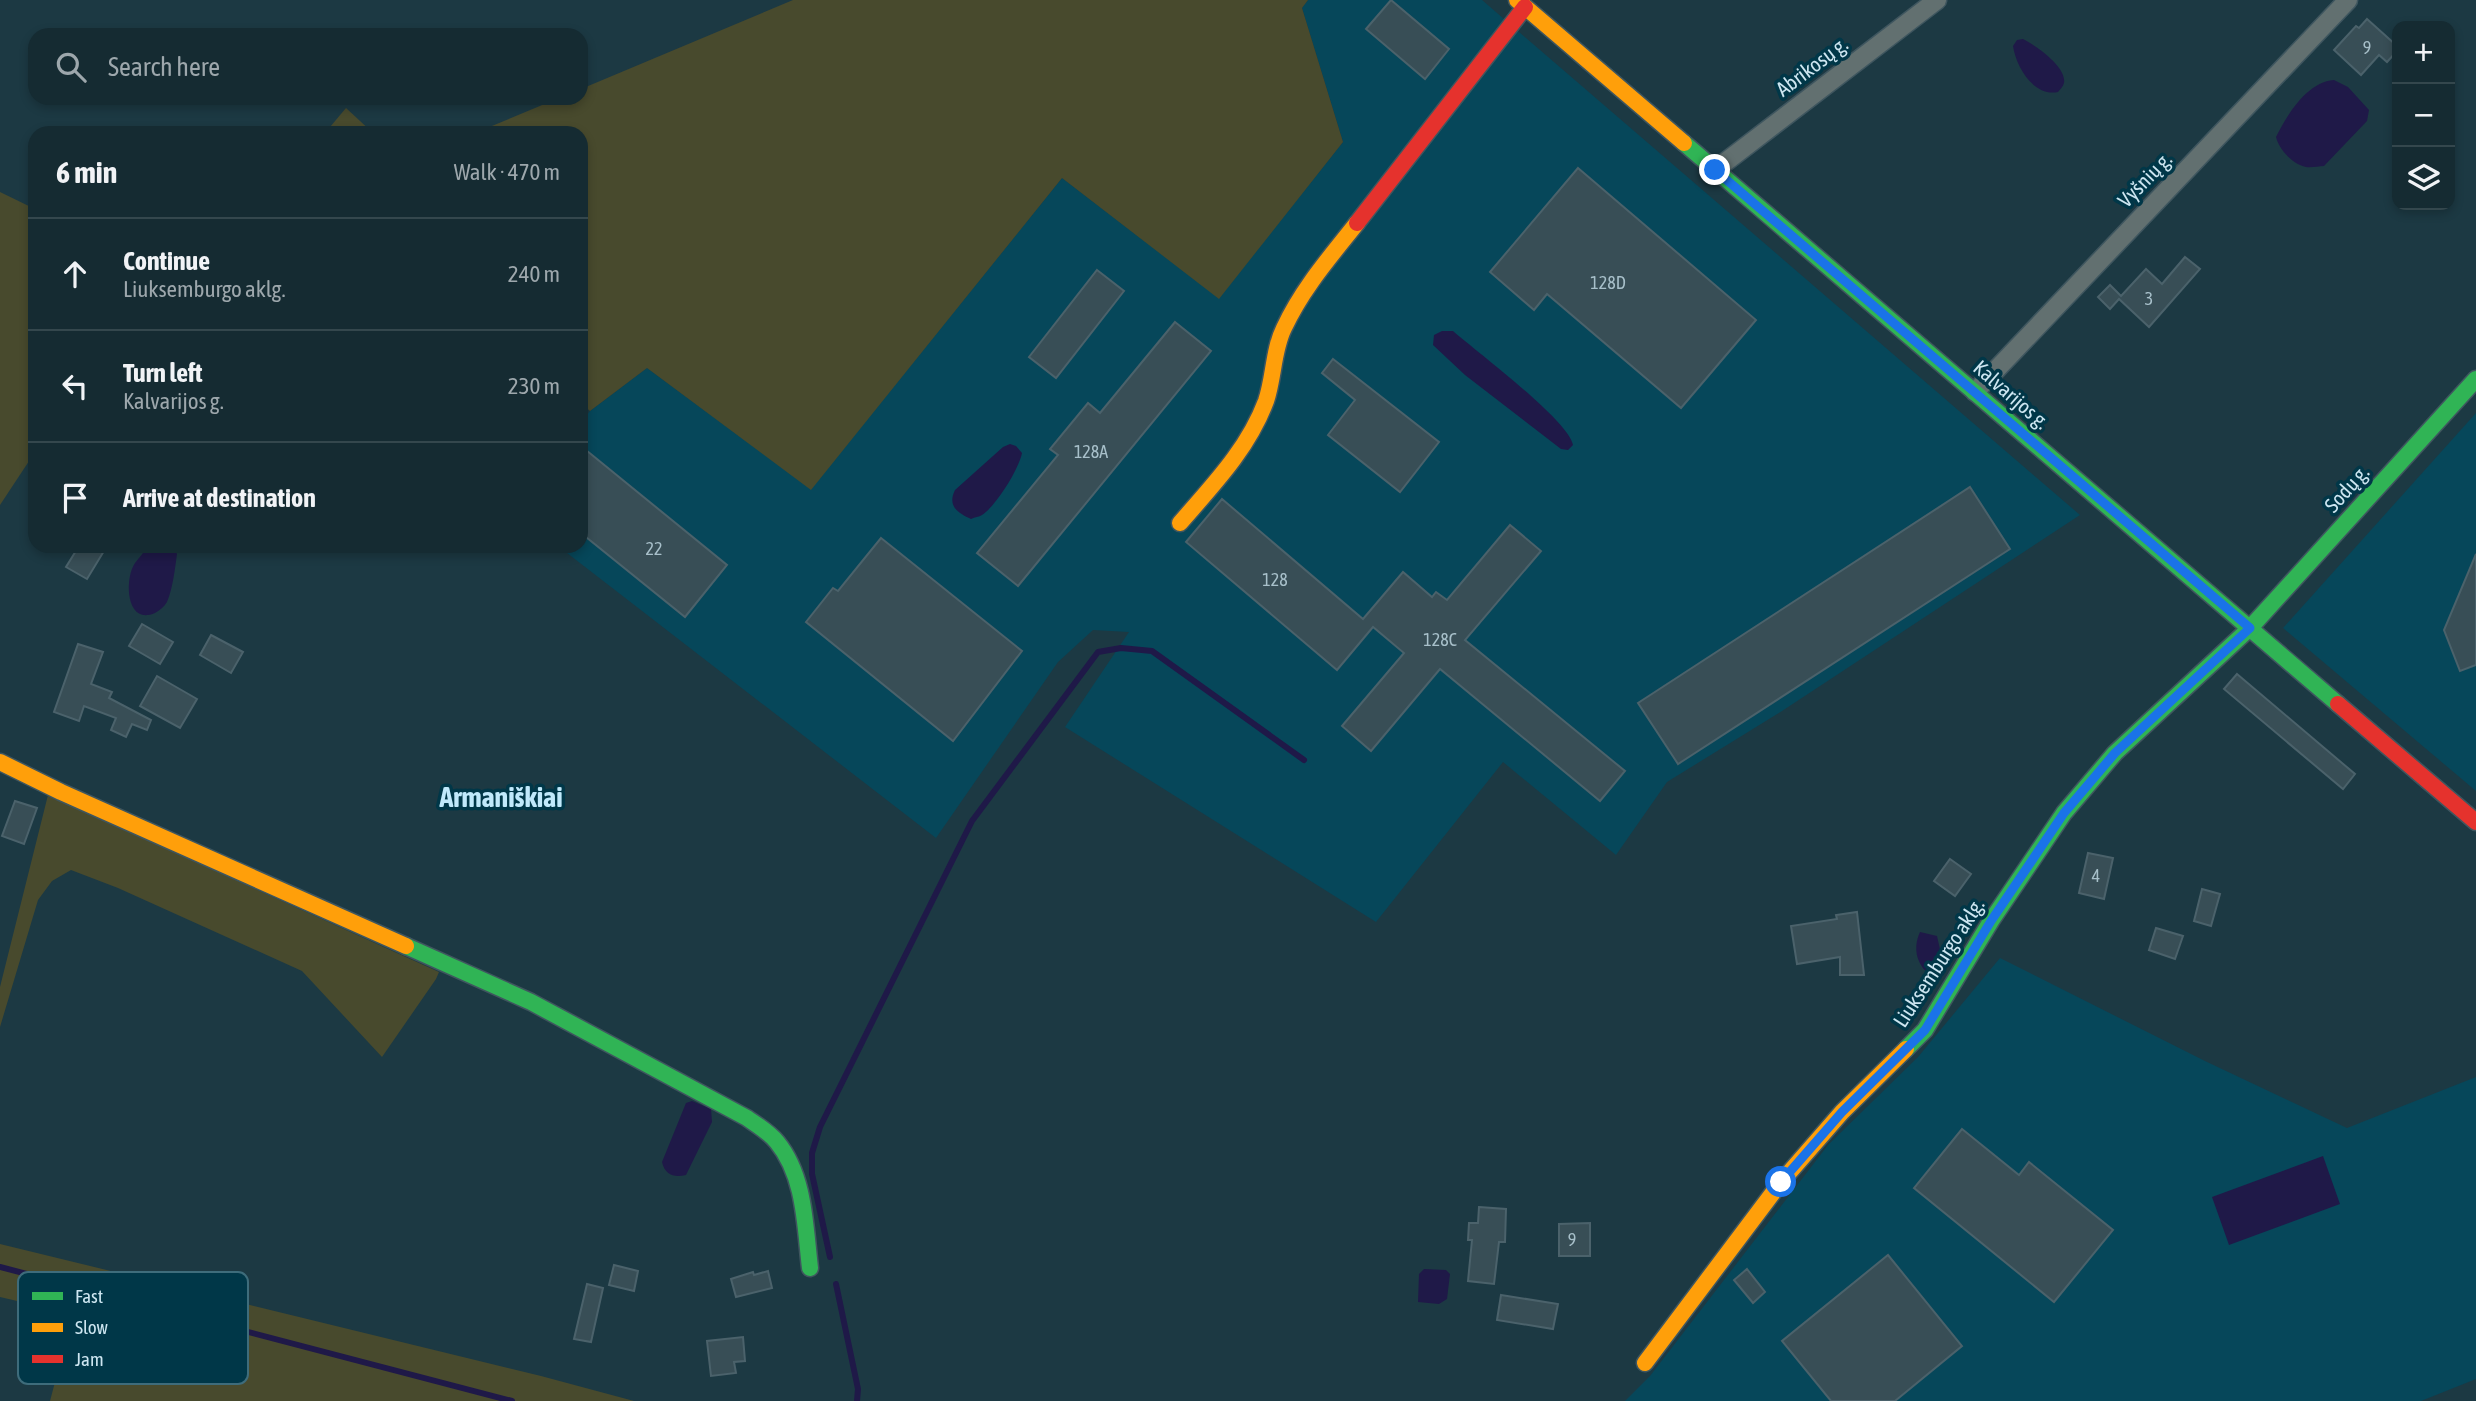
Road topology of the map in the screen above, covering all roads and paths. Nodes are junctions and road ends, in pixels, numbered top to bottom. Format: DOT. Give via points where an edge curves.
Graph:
graph roads {
  1 [pos="1937,0"];
  2 [pos="2348,0"];
  3 [pos="1521,4"];
  4 [pos="1715,170"];
  5 [pos="2476,379"];
  6 [pos="1975,392"];
  7 [pos="1180,523"];
  8 [pos="2250,628"];
  9 [pos="0,762"];
  10 [pos="2476,822"];
  11 [pos="810,1268"];
  12 [pos="1645,1363"];
  1 -- 4 [label="street, Abrikosų g."];
  2 -- 6 [label="street, Vyšnių g."];
  3 -- 4 [label="street, Kalvarijos g."];
  3 -- 7 [label="street" via="1305,289 1282,331 1266,400 1249,438"];
  4 -- 6 [label="street, Kalvarijos g."];
  5 -- 8 [label="street, Sodų g."];
  6 -- 8 [label="street, Kalvarijos g."];
  8 -- 10 [label="street, Kalvarijos g."];
  8 -- 12 [label="street, Liuksemburgo aklg." via="2115,753 2064,813 1925,1030 1842,1112 1781,1182"];
  9 -- 11 [label="street" via="531,1002 747,1118 776,1140 790,1163"];
}
